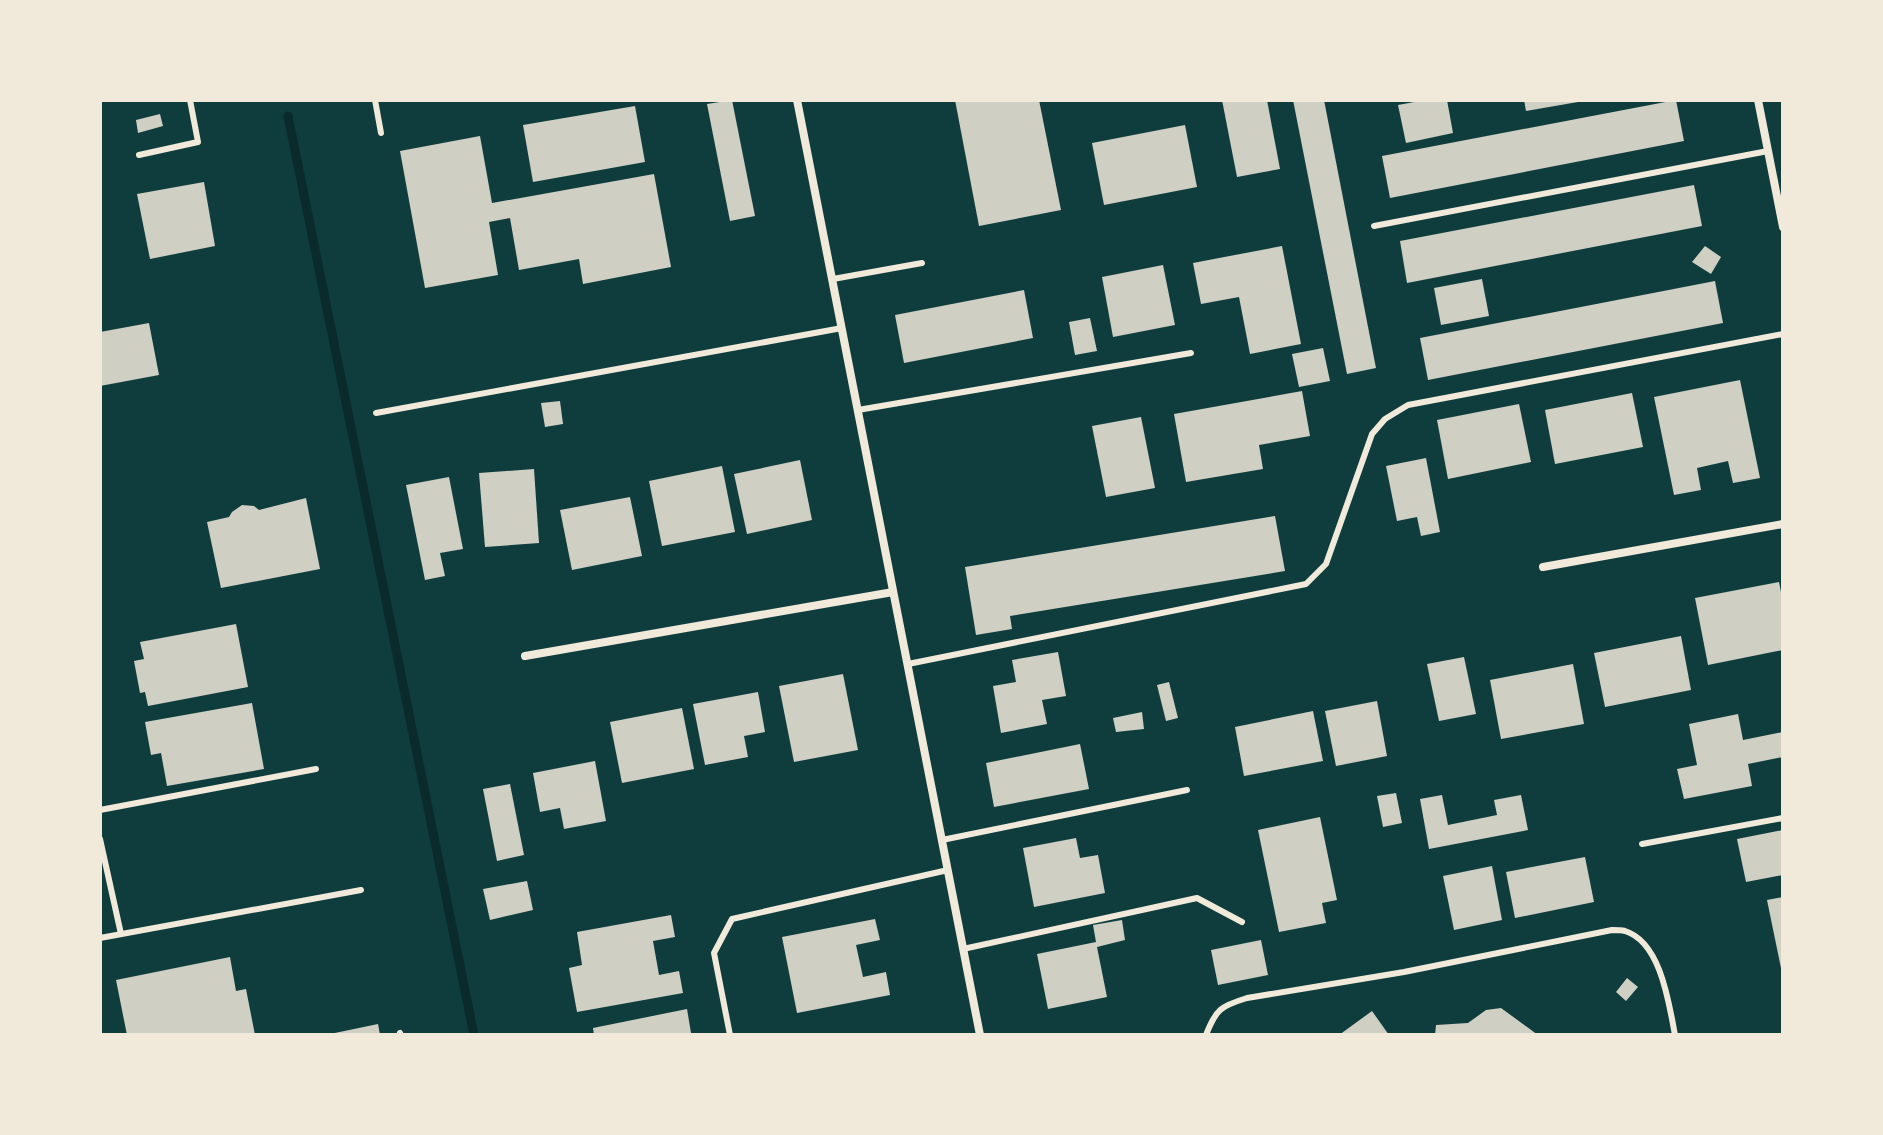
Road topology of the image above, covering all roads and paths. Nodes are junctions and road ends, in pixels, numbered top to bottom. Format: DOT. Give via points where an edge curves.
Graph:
graph roads {
  1 [pos="190,100"];
  2 [pos="375,100"];
  3 [pos="797,100"];
  4 [pos="1758,100"];
  5 [pos="381,133"];
  6 [pos="1768,151"];
  7 [pos="139,155"];
  8 [pos="1374,226"];
  9 [pos="1783,227"];
  10 [pos="922,263"];
  11 [pos="833,279"];
  12 [pos="842,328"];
  13 [pos="1783,334"];
  14 [pos="1191,353"];
  15 [pos="858,410"];
  16 [pos="376,413"];
  17 [pos="1783,524"];
  18 [pos="1543,567"];
  19 [pos="893,592"];
  20 [pos="525,656"];
  21 [pos="908,664"];
  22 [pos="316,769"];
  23 [pos="1187,790"];
  24 [pos="100,810"];
  25 [pos="1783,818"];
  26 [pos="100,839"];
  27 [pos="942,840"];
  28 [pos="1642,844"];
  29 [pos="948,870"];
  30 [pos="361,890"];
  31 [pos="1242,922"];
  32 [pos="121,934"];
  33 [pos="100,938"];
  34 [pos="963,949"];
  35 [pos="730,1035"];
  36 [pos="980,1035"];
  37 [pos="1206,1035"];
  38 [pos="1675,1035"];
  1 -- 7 [label="lane" via="198,142"];
  2 -- 5 [label="lane"];
  3 -- 11 [label="street"];
  4 -- 6 [label="street"];
  6 -- 8 [label="lane"];
  6 -- 9 [label="street"];
  10 -- 11 [label="lane"];
  11 -- 12 [label="street"];
  12 -- 15 [label="street"];
  12 -- 16 [label="lane"];
  13 -- 21 [label="lane" via="1408,405 1372,434 1326,564 1306,584"];
  14 -- 15 [label="lane"];
  15 -- 19 [label="street"];
  17 -- 18 [label="street"];
  19 -- 20 [label="street"];
  19 -- 21 [label="street"];
  21 -- 27 [label="street"];
  22 -- 24 [label="lane"];
  23 -- 27 [label="lane"];
  25 -- 28 [label="lane"];
  26 -- 32 [label="lane"];
  27 -- 29 [label="street"];
  29 -- 34 [label="street"];
  29 -- 35 [label="lane" via="732,919 714,953"];
  30 -- 32 [label="lane"];
  31 -- 34 [label="lane" via="1197,898"];
  32 -- 33 [label="lane"];
  34 -- 36 [label="street"];
  37 -- 38 [label="lane" via="1226,1004 1247,998 1612,930 1638,939 1658,964"];
}
